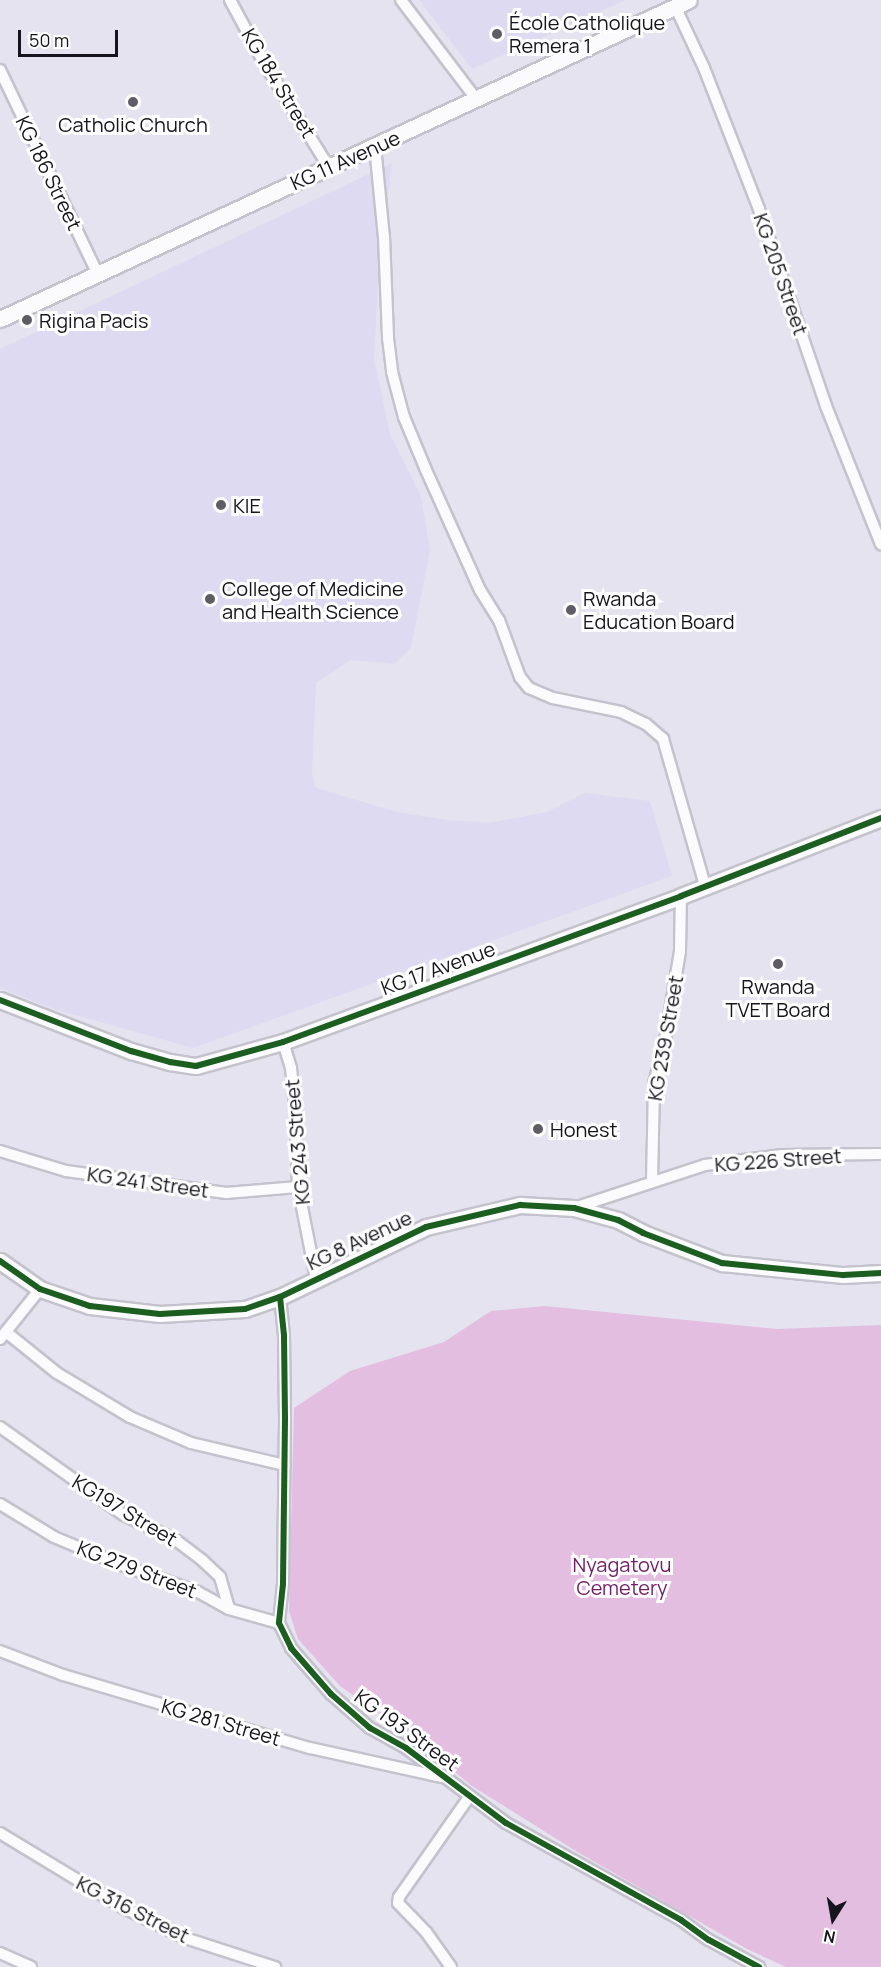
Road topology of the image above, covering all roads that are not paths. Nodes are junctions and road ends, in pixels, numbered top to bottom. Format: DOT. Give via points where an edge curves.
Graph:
graph roads {
  1 [pos="401,0"];
  2 [pos="235,2"];
  3 [pos="682,3"];
  4 [pos="0,70"];
  5 [pos="477,100"];
  6 [pos="375,146"];
  7 [pos="328,166"];
  8 [pos="98,275"];
  9 [pos="0,319"];
  10 [pos="881,544"];
  11 [pos="881,818"];
  12 [pos="705,885"];
  13 [pos="681,896"];
  14 [pos="0,1001"];
  15 [pos="283,1042"];
  16 [pos="0,1151"];
  17 [pos="881,1154"];
  18 [pos="652,1181"];
  19 [pos="298,1187"];
  20 [pos="574,1208"];
  21 [pos="0,1261"];
  22 [pos="881,1274"];
  23 [pos="316,1278"];
  24 [pos="40,1289"];
  25 [pos="280,1297"];
  26 [pos="3,1335"];
  27 [pos="0,1427"];
  28 [pos="284,1466"];
  29 [pos="0,1504"];
  30 [pos="229,1609"];
  31 [pos="279,1623"];
  32 [pos="0,1651"];
  33 [pos="445,1777"];
  34 [pos="469,1797"];
  35 [pos="0,1833"];
  36 [pos="0,1953"];
  37 [pos="31,1967"];
  38 [pos="275,1967"];
  39 [pos="451,1967"];
  40 [pos="759,1967"];
  1 -- 5 [label="street"];
  2 -- 7 [label="street, KG 184 Street" via="263,61"];
  3 -- 5 [label="street, KG 11 Avenue"];
  3 -- 10 [label="street, KG 205 Street" via="759,209 826,406"];
  4 -- 8 [label="street, KG 186 Street"];
  5 -- 6 [label="street, KG 11 Avenue"];
  6 -- 7 [label="street, KG 11 Avenue"];
  6 -- 12 [label="street" via="392,372 404,417 436,492 480,590 499,620 520,677 529,688 553,698 621,712 646,724 663,739"];
  7 -- 8 [label="street, KG 11 Avenue"];
  8 -- 9 [label="street, KG 11 Avenue"];
  11 -- 12 [label="street, KG 17 Avenue"];
  12 -- 13 [label="street, KG 17 Avenue"];
  13 -- 15 [label="street, KG 17 Avenue"];
  13 -- 18 [label="street, KG 239 Street" via="680,951 654,1084"];
  14 -- 15 [label="street, KG 17 Avenue" via="131,1051 196,1066"];
  15 -- 19 [label="street, KG 243 Street" via="291,1068"];
  16 -- 19 [label="street, KG 241 Street" via="66,1171 226,1193"];
  17 -- 18 [label="street, KG 226 Street" via="782,1155 705,1165"];
  18 -- 20 [label="street, KG 226 Street"];
  19 -- 23 [label="street, KG 243 Street"];
  20 -- 22 [label="street, KG 8 Avenue" via="618,1220 722,1263 831,1275"];
  20 -- 23 [label="street, KG 8 Avenue" via="520,1205 426,1227"];
  21 -- 24 [label="street, KG 8 Avenue"];
  23 -- 25 [label="street, KG 8 Avenue"];
  24 -- 25 [label="street, KG 8 Avenue" via="90,1306 160,1314 244,1309"];
  24 -- 26 [label="street"];
  25 -- 28 [label="street" via="284,1336"];
  26 -- 28 [label="street" via="130,1417 191,1443"];
  27 -- 30 [label="street, KG197 Street" via="124,1515 177,1541 202,1560 220,1577"];
  28 -- 31 [label="street"];
  29 -- 30 [label="street, KG 279 Street" via="54,1537 198,1592"];
  30 -- 31 [label="street, KG 279 Street"];
  31 -- 33 [label="street, KG 193 Street" via="291,1647 331,1694 370,1728"];
  32 -- 33 [label="street, KG 281 Street" via="63,1675 310,1748"];
  33 -- 34 [label="street, KG 193 Street"];
  34 -- 39 [label="street" via="398,1903 426,1932"];
  34 -- 40 [label="street, KG 193 Street" via="506,1823"];
  35 -- 38 [label="street, KG 316 Street" via="73,1879 185,1938"];
  36 -- 37 [label="street"];
}
